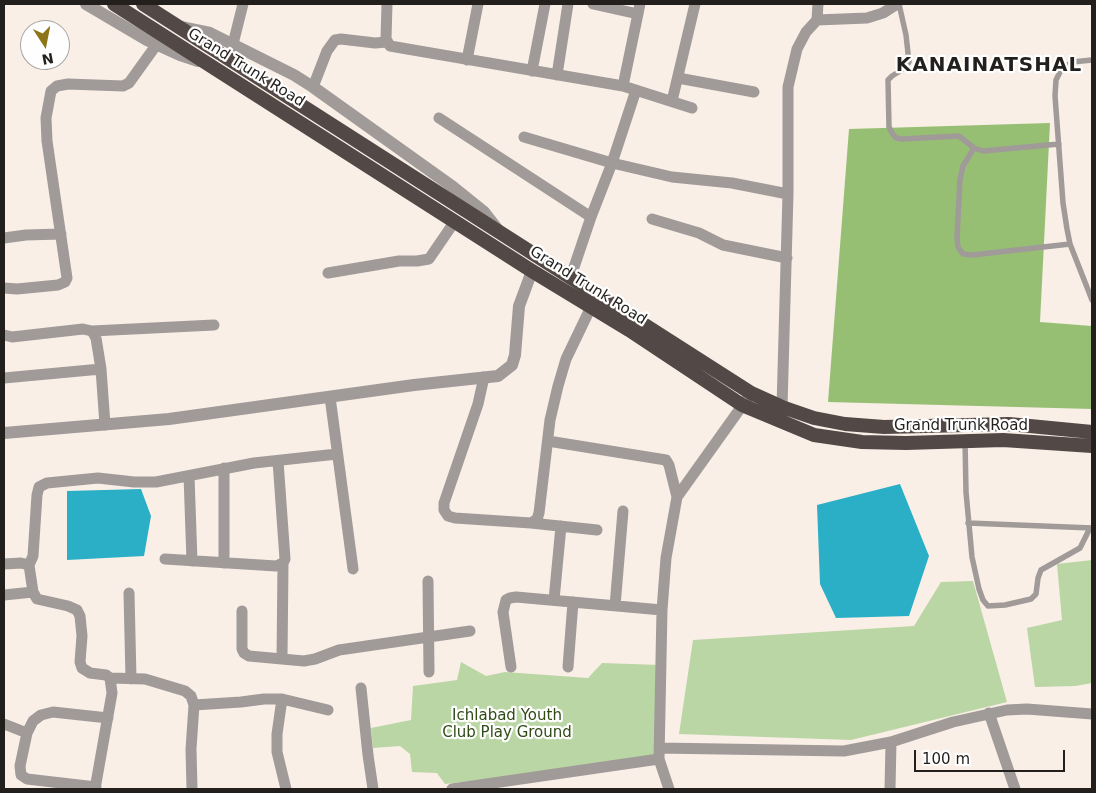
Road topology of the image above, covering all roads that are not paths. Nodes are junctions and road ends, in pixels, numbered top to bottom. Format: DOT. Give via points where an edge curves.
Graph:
graph roads {
  1 [pos="86,4"];
  2 [pos="114,4"];
  3 [pos="143,4"];
  4 [pos="243,4"];
  5 [pos="387,4"];
  6 [pos="478,4"];
  7 [pos="545,4"];
  8 [pos="568,4"];
  9 [pos="593,4"];
  10 [pos="695,4"];
  11 [pos="818,4"];
  12 [pos="898,4"];
  13 [pos="639,9"];
  14 [pos="817,20"];
  15 [pos="179,26"];
  16 [pos="387,42"];
  17 [pos="157,44"];
  18 [pos="232,44"];
  19 [pos="467,60"];
  20 [pos="1092,60"];
  21 [pos="210,65"];
  22 [pos="532,71"];
  23 [pos="557,75"];
  24 [pos="678,78"];
  25 [pos="623,86"];
  26 [pos="313,87"];
  27 [pos="636,90"];
  28 [pos="754,92"];
  29 [pos="672,100"];
  30 [pos="692,108"];
  31 [pos="439,118"];
  32 [pos="524,137"];
  33 [pos="1059,144"];
  34 [pos="974,148"];
  35 [pos="612,163"];
  36 [pos="788,194"];
  37 [pos="591,217"];
  38 [pos="652,219"];
  39 [pos="455,221"];
  40 [pos="61,234"];
  41 [pos="501,234"];
  42 [pos="4,238"];
  43 [pos="1070,244"];
  44 [pos="787,258"];
  45 [pos="532,271"];
  46 [pos="328,274"];
  47 [pos="570,278"];
  48 [pos="4,288"];
  49 [pos="1092,300"];
  50 [pos="591,307"];
  51 [pos="214,325"];
  52 [pos="92,331"];
  53 [pos="4,335"];
  54 [pos="101,369"];
  55 [pos="484,377"];
  56 [pos="4,378"];
  57 [pos="751,393"];
  58 [pos="330,397"];
  59 [pos="742,405"];
  60 [pos="782,407"];
  61 [pos="105,424"];
  62 [pos="1092,432"];
  63 [pos="4,433"];
  64 [pos="548,441"];
  65 [pos="965,441"];
  66 [pos="1092,446"];
  67 [pos="337,454"];
  68 [pos="278,461"];
  69 [pos="224,468"];
  70 [pos="189,476"];
  71 [pos="677,497"];
  72 [pos="623,511"];
  73 [pos="531,522"];
  74 [pos="968,523"];
  75 [pos="561,526"];
  76 [pos="1091,528"];
  77 [pos="597,530"];
  78 [pos="165,559"];
  79 [pos="192,561"];
  80 [pos="224,563"];
  81 [pos="283,563"];
  82 [pos="4,564"];
  83 [pos="29,565"];
  84 [pos="353,568"];
  85 [pos="428,581"];
  86 [pos="33,592"];
  87 [pos="129,592"];
  88 [pos="4,595"];
  89 [pos="554,600"];
  90 [pos="574,602"];
  91 [pos="616,606"];
  92 [pos="662,610"];
  93 [pos="242,611"];
  94 [pos="470,631"];
  95 [pos="428,637"];
  96 [pos="282,658"];
  97 [pos="511,667"];
  98 [pos="568,667"];
  99 [pos="429,672"];
  100 [pos="110,678"];
  101 [pos="131,679"];
  102 [pos="361,688"];
  103 [pos="282,700"];
  104 [pos="194,705"];
  105 [pos="328,710"];
  106 [pos="989,713"];
  107 [pos="1092,714"];
  108 [pos="108,718"];
  109 [pos="4,724"];
  110 [pos="27,733"];
  111 [pos="891,742"];
  112 [pos="659,754"];
  113 [pos="96,788"];
  114 [pos="192,789"];
  115 [pos="286,789"];
  116 [pos="373,789"];
  117 [pos="452,789"];
  118 [pos="669,789"];
  119 [pos="890,789"];
  120 [pos="1015,789"];
  1 -- 17 [label="street"];
  2 -- 21 [label="highway, Grand Trunk Road"];
  3 -- 15 [label="highway, Grand Trunk Road"];
  4 -- 18 [label="street"];
  5 -- 16 [label="street"];
  6 -- 19 [label="street"];
  7 -- 22 [label="street"];
  8 -- 23 [label="street"];
  9 -- 13 [label="street"];
  10 -- 24 [label="street"];
  11 -- 14 [label="street"];
  12 -- 14 [label="street" via="867,18"];
  12 -- 34 [label="lane" via="904,19 909,62 888,80 892,133 896,138 959,136"];
  13 -- 25 [label="street"];
  14 -- 36 [label="street" via="797,49 788,87"];
  15 -- 18 [label="street" via="210,33"];
  15 -- 41 [label="highway, Grand Trunk Road"];
  16 -- 19 [label="street" via="390,46"];
  16 -- 26 [label="street" via="335,40 327,51"];
  17 -- 21 [label="street"];
  17 -- 40 [label="street" via="129,83 123,86 68,84 51,91 46,118 47,141"];
  18 -- 26 [label="street"];
  19 -- 22 [label="street"];
  20 -- 33 [label="lane" via="1072,62 1061,70 1056,80"];
  21 -- 39 [label="highway, Grand Trunk Road"];
  22 -- 23 [label="street"];
  23 -- 25 [label="street"];
  24 -- 28 [label="street"];
  24 -- 29 [label="street"];
  25 -- 27 [label="street"];
  26 -- 41 [label="street" via="453,186 484,212"];
  27 -- 29 [label="street"];
  27 -- 35 [label="street"];
  29 -- 30 [label="street"];
  31 -- 37 [label="street"];
  32 -- 35 [label="street"];
  33 -- 34 [label="lane" via="982,151"];
  33 -- 43 [label="lane"];
  34 -- 43 [label="lane" via="963,166 960,179 957,238 963,254"];
  35 -- 36 [label="street" via="672,177 732,183"];
  35 -- 37 [label="street"];
  36 -- 44 [label="street"];
  37 -- 47 [label="street"];
  38 -- 44 [label="street" via="723,244"];
  39 -- 45 [label="highway, Grand Trunk Road"];
  39 -- 46 [label="street" via="429,259"];
  40 -- 42 [label="street"];
  40 -- 48 [label="street" via="65,282"];
  41 -- 47 [label="highway, Grand Trunk Road"];
  43 -- 49 [label="lane"];
  44 -- 60 [label="street"];
  45 -- 50 [label="highway, Grand Trunk Road"];
  45 -- 55 [label="street" via="520,306 512,365 498,376"];
  47 -- 57 [label="highway, Grand Trunk Road"];
  50 -- 59 [label="highway, Grand Trunk Road"];
  50 -- 64 [label="street" via="566,359 550,420"];
  51 -- 52 [label="street"];
  52 -- 53 [label="street"];
  52 -- 54 [label="street"];
  54 -- 56 [label="street"];
  54 -- 61 [label="street"];
  55 -- 58 [label="street"];
  55 -- 73 [label="street" via="444,510 455,518"];
  57 -- 59 [label="street"];
  57 -- 60 [label="highway, Grand Trunk Road"];
  58 -- 61 [label="street" via="168,419"];
  58 -- 67 [label="street"];
  59 -- 65 [label="highway, Grand Trunk Road" via="814,435 871,442"];
  59 -- 71 [label="street"];
  60 -- 62 [label="highway, Grand Trunk Road" via="845,424 884,427 1009,424"];
  61 -- 63 [label="street"];
  64 -- 71 [label="street" via="666,460"];
  64 -- 73 [label="street" via="539,514"];
  65 -- 66 [label="highway, Grand Trunk Road"];
  65 -- 74 [label="lane"];
  67 -- 68 [label="street"];
  67 -- 84 [label="street"];
  68 -- 69 [label="street"];
  68 -- 81 [label="street"];
  69 -- 70 [label="street"];
  69 -- 80 [label="street"];
  70 -- 79 [label="street"];
  70 -- 83 [label="street" via="145,482 98,478 47,483 39,488 33,556"];
  71 -- 92 [label="street" via="666,558"];
  72 -- 91 [label="street"];
  73 -- 75 [label="street"];
  74 -- 76 [label="lane"];
  74 -- 76 [label="lane" via="981,595 988,606 1031,599 1036,594 1041,570 1080,548"];
  75 -- 77 [label="street"];
  75 -- 89 [label="street"];
  78 -- 79 [label="street"];
  79 -- 80 [label="street"];
  80 -- 81 [label="street" via="276,566"];
  81 -- 96 [label="street"];
  82 -- 83 [label="street"];
  83 -- 86 [label="street"];
  85 -- 95 [label="street"];
  86 -- 88 [label="street"];
  86 -- 100 [label="street" via="37,599 77,610 82,668"];
  87 -- 101 [label="street"];
  89 -- 90 [label="street"];
  89 -- 97 [label="street" via="516,597 506,600 503,612"];
  90 -- 91 [label="street"];
  90 -- 98 [label="street"];
  91 -- 92 [label="street"];
  92 -- 112 [label="street"];
  93 -- 96 [label="street" via="244,653"];
  94 -- 95 [label="street"];
  95 -- 96 [label="street" via="339,650 304,661"];
  95 -- 99 [label="street"];
  100 -- 101 [label="street"];
  100 -- 108 [label="street" via="112,693"];
  101 -- 104 [label="street" via="145,679 185,691"];
  102 -- 116 [label="street"];
  103 -- 104 [label="street"];
  103 -- 105 [label="street"];
  103 -- 115 [label="street" via="277,752"];
  104 -- 114 [label="street"];
  106 -- 107 [label="street" via="1027,709"];
  106 -- 111 [label="street"];
  106 -- 120 [label="street"];
  108 -- 110 [label="street" via="53,712 33,721"];
  108 -- 113 [label="street"];
  109 -- 110 [label="street"];
  110 -- 113 [label="street" via="21,775 28,779"];
  111 -- 112 [label="street" via="844,751"];
  111 -- 119 [label="street"];
  112 -- 117 [label="street"];
  112 -- 118 [label="street"];
}
